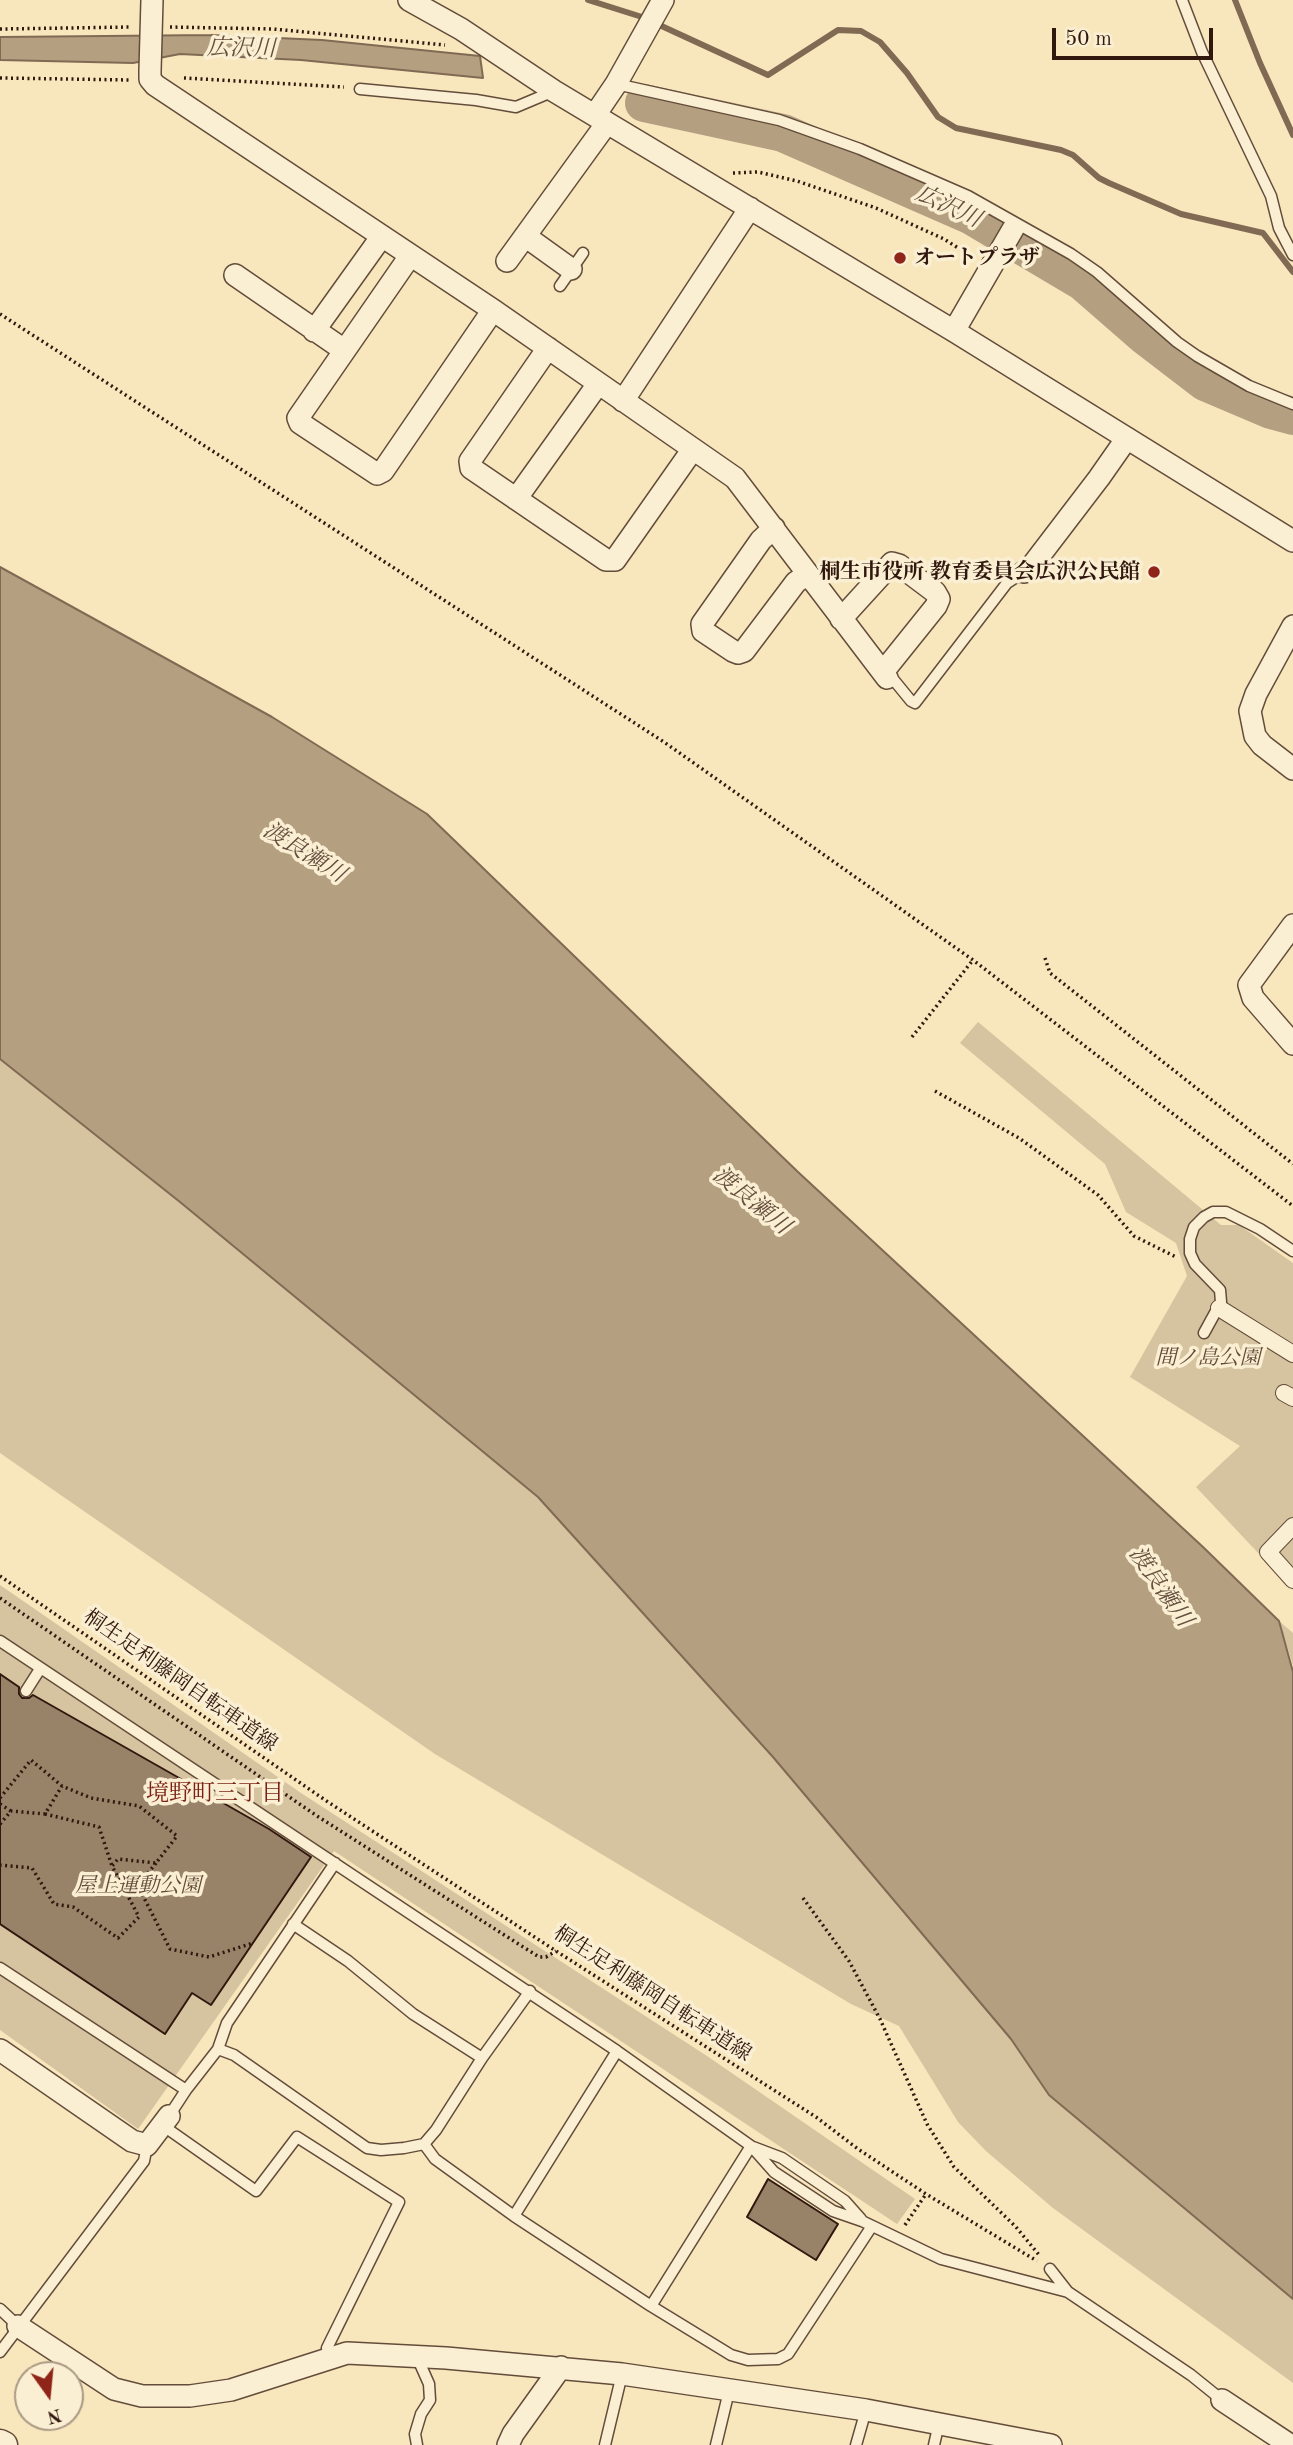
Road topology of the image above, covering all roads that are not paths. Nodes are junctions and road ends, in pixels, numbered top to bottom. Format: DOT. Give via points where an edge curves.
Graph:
graph roads {
  1 [pos="152,0"];
  2 [pos="409,0"];
  3 [pos="663,0"];
  4 [pos="1182,0"];
  5 [pos="616,84"];
  6 [pos="360,89"];
  7 [pos="554,91"];
  8 [pos="601,119"];
  9 [pos="750,208"];
  10 [pos="1014,226"];
  11 [pos="382,236"];
  12 [pos="525,236"];
  13 [pos="1293,255"];
  14 [pos="410,256"];
  15 [pos="507,261"];
  16 [pos="571,269"];
  17 [pos="235,275"];
  18 [pos="493,310"];
  19 [pos="314,331"];
  20 [pos="954,331"];
  21 [pos="548,348"];
  22 [pos="344,350"];
  23 [pos="598,384"];
  24 [pos="623,401"];
  25 [pos="1293,404"];
  26 [pos="1127,438"];
  27 [pos="693,449"];
  28 [pos="516,499"];
  29 [pos="774,528"];
  30 [pos="1293,541"];
  31 [pos="1024,572"];
  32 [pos="807,575"];
  33 [pos="841,619"];
  34 [pos="1293,626"];
  35 [pos="885,675"];
  36 [pos="1293,769"];
  37 [pos="1293,925"];
  38 [pos="1293,1044"];
  39 [pos="1293,1251"];
  40 [pos="1219,1308"];
  41 [pos="1204,1333"];
  42 [pos="1293,1354"];
  43 [pos="1293,1526"];
  44 [pos="1293,1580"];
  45 [pos="0,1641"];
  46 [pos="40,1669"];
  47 [pos="26,1691"];
  48 [pos="335,1863"];
  49 [pos="293,1924"];
  50 [pos="0,1968"];
  51 [pos="530,1991"];
  52 [pos="218,2049"];
  53 [pos="0,2050"];
  54 [pos="617,2051"];
  55 [pos="482,2058"];
  56 [pos="186,2090"];
  57 [pos="166,2120"];
  58 [pos="424,2144"];
  59 [pos="147,2145"];
  60 [pos="751,2146"];
  61 [pos="514,2216"];
  62 [pos="867,2223"];
  63 [pos="1050,2269"];
  64 [pos="1068,2292"];
  65 [pos="651,2306"];
  66 [pos="0,2309"];
  67 [pos="18,2326"];
  68 [pos="0,2352"];
  69 [pos="417,2357"];
  70 [pos="329,2358"];
  71 [pos="561,2367"];
  72 [pos="622,2374"];
  73 [pos="729,2391"];
  74 [pos="1222,2400"];
  75 [pos="866,2410"];
  76 [pos="939,2423"];
  77 [pos="1022,2442"];
  78 [pos="418,2445"];
  79 [pos="509,2445"];
  80 [pos="604,2445"];
  81 [pos="716,2445"];
  82 [pos="856,2445"];
  83 [pos="934,2445"];
  84 [pos="1051,2445"];
  85 [pos="1290,2445"];
  1 -- 11 [label="street" via="150,79 155,85"];
  2 -- 7 [label="street"];
  3 -- 5 [label="street"];
  4 -- 13 [label="lane"];
  5 -- 8 [label="street"];
  5 -- 10 [label="lane" via="790,124 968,197"];
  6 -- 7 [label="lane" via="516,107"];
  7 -- 8 [label="street"];
  8 -- 9 [label="street"];
  8 -- 12 [label="street"];
  9 -- 20 [label="street"];
  9 -- 24 [label="street"];
  10 -- 20 [label="street"];
  10 -- 25 [label="lane" via="1097,272 1197,356 1249,386"];
  11 -- 14 [label="street"];
  11 -- 19 [label="street"];
  12 -- 15 [label="street"];
  12 -- 16 [label="street"];
  14 -- 18 [label="street"];
  14 -- 22 [label="street"];
  17 -- 19 [label="street"];
  18 -- 21 [label="street"];
  18 -- 22 [label="street" via="381,473 298,418"];
  19 -- 22 [label="street"];
  20 -- 26 [label="street"];
  21 -- 23 [label="street"];
  21 -- 28 [label="street" via="470,461 471,468"];
  23 -- 24 [label="street"];
  23 -- 28 [label="street"];
  24 -- 27 [label="street"];
  26 -- 30 [label="street"];
  26 -- 31 [label="street"];
  27 -- 28 [label="street" via="615,561 606,560"];
  27 -- 29 [label="street" via="735,478"];
  29 -- 32 [label="street"];
  29 -- 32 [label="street" via="702,624 703,631 733,651 744,651 796,582"];
  31 -- 35 [label="lane" via="1007,583 915,703"];
  32 -- 33 [label="street"];
  33 -- 35 [label="street"];
  33 -- 35 [label="street" via="892,563 935,592 936,606"];
  34 -- 36 [label="street" via="1250,710 1251,724 1262,745"];
  37 -- 38 [label="street" via="1249,985 1253,998"];
  39 -- 40 [label="lane" via="1226,1212 1204,1217 1190,1238 1191,1253 1195,1264 1220,1290"];
  40 -- 41 [label="lane"];
  40 -- 42 [label="street"];
  43 -- 44 [label="street" via="1268,1552"];
  45 -- 46 [label="lane"];
  46 -- 47 [label="lane"];
  46 -- 48 [label="lane"];
  48 -- 49 [label="lane"];
  48 -- 51 [label="lane"];
  49 -- 52 [label="lane" via="227,2022"];
  49 -- 55 [label="lane" via="413,2014"];
  50 -- 56 [label="lane"];
  51 -- 54 [label="lane"];
  51 -- 55 [label="lane"];
  52 -- 56 [label="lane"];
  52 -- 58 [label="lane" via="234,2055 367,2148"];
  53 -- 59 [label="street" via="131,2141"];
  54 -- 60 [label="lane"];
  54 -- 61 [label="lane"];
  55 -- 58 [label="lane"];
  56 -- 57 [label="lane"];
  57 -- 59 [label="street"];
  57 -- 70 [label="lane" via="257,2191 297,2137 399,2202 327,2348"];
  58 -- 61 [label="lane" via="435,2159"];
  59 -- 67 [label="lane" via="144,2161"];
  60 -- 62 [label="lane" via="782,2158 845,2200"];
  60 -- 62 [label="lane" via="774,2172 813,2199"];
  60 -- 65 [label="lane"];
  61 -- 65 [label="lane"];
  62 -- 64 [label="lane" via="942,2259"];
  62 -- 65 [label="lane" via="788,2354 778,2359 731,2356"];
  63 -- 64 [label="lane"];
  64 -- 74 [label="lane"];
  66 -- 67 [label="lane"];
  67 -- 68 [label="lane"];
  67 -- 70 [label="street" via="114,2389 142,2396 231,2390"];
  69 -- 70 [label="street" via="347,2353"];
  69 -- 71 [label="street"];
  69 -- 78 [label="lane" via="429,2384 430,2400 415,2434"];
  71 -- 72 [label="street"];
  71 -- 79 [label="street"];
  72 -- 73 [label="street"];
  72 -- 80 [label="lane"];
  73 -- 75 [label="street"];
  73 -- 81 [label="lane"];
  74 -- 85 [label="street"];
  75 -- 76 [label="street"];
  75 -- 82 [label="lane"];
  76 -- 77 [label="street"];
  76 -- 83 [label="lane"];
  77 -- 84 [label="street"];
}
